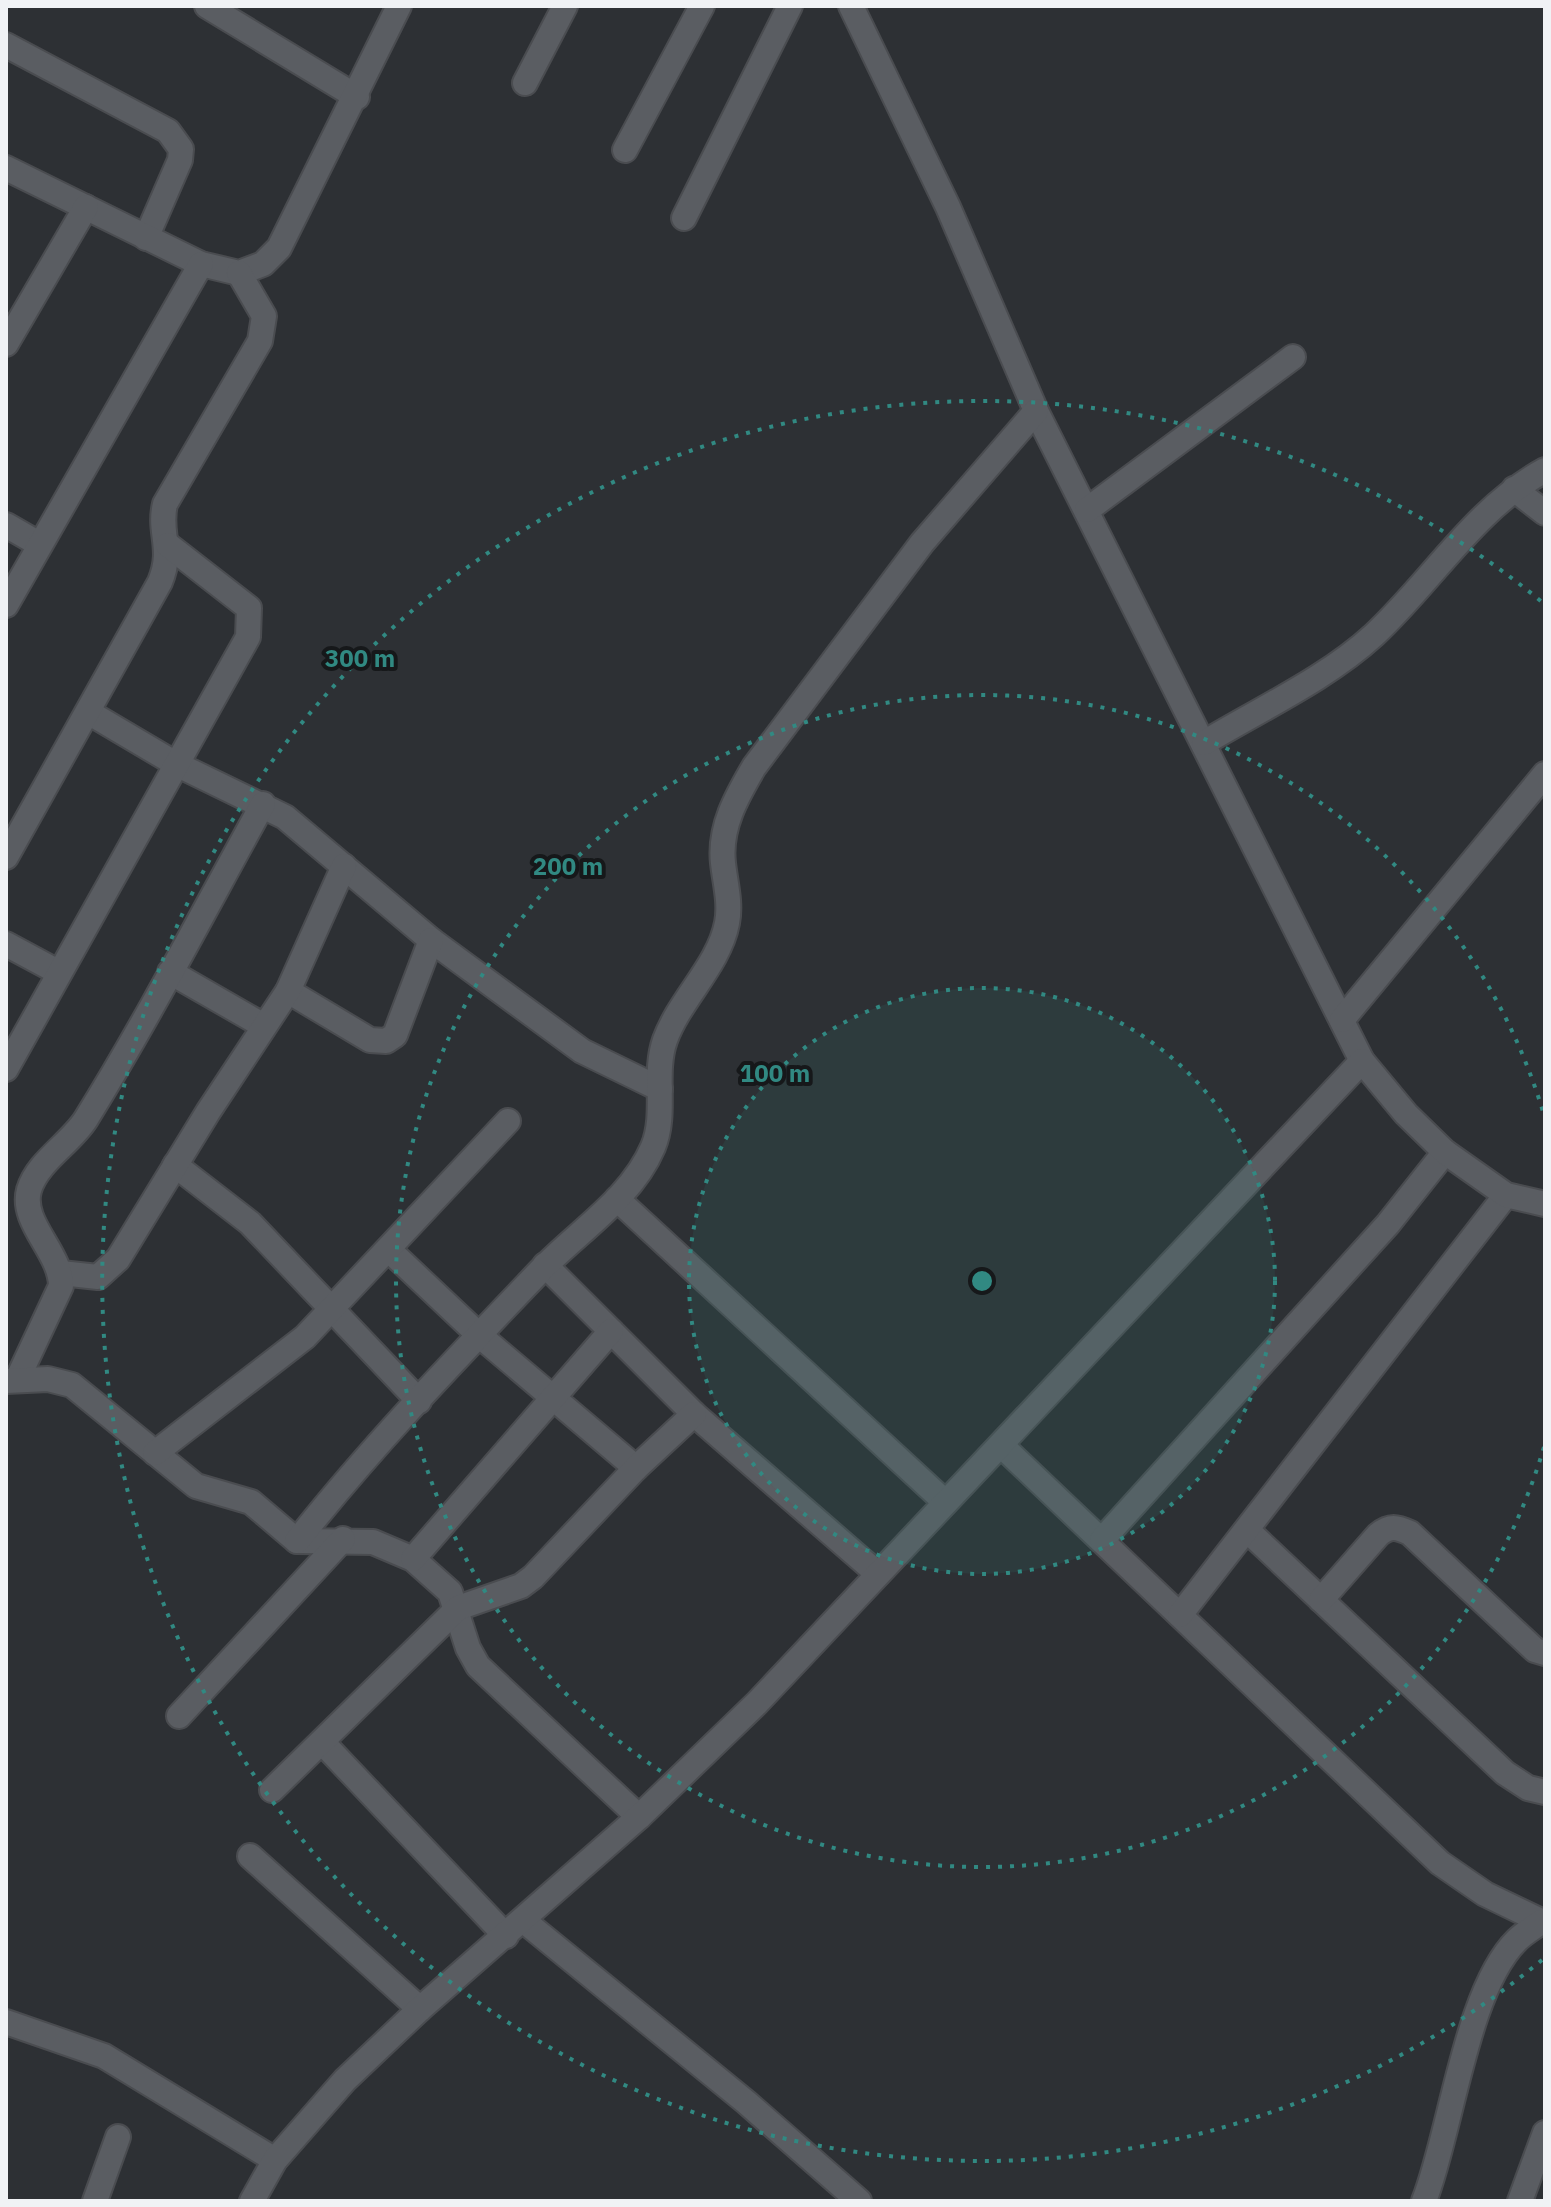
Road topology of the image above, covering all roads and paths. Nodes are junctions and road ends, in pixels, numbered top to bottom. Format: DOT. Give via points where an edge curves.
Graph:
graph roads {
  1 [pos="207,6"];
  2 [pos="399,6"];
  3 [pos="565,6"];
  4 [pos="702,6"];
  5 [pos="790,6"];
  6 [pos="851,6"];
  7 [pos="6,45"];
  8 [pos="525,83"];
  9 [pos="357,97"];
  10 [pos="625,150"];
  11 [pos="6,168"];
  12 [pos="86,207"];
  13 [pos="684,218"];
  14 [pos="146,238"];
  15 [pos="201,264"];
  16 [pos="239,273"];
  17 [pos="6,344"];
  18 [pos="1293,357"];
  19 [pos="1036,411"];
  20 [pos="1545,470"];
  21 [pos="1514,489"];
  22 [pos="1087,510"];
  23 [pos="1545,513"];
  24 [pos="6,525"];
  25 [pos="39,544"];
  26 [pos="168,545"];
  27 [pos="6,605"];
  28 [pos="88,712"];
  29 [pos="1204,743"];
  30 [pos="176,764"];
  31 [pos="1545,774"];
  32 [pos="263,804"];
  33 [pos="6,857"];
  34 [pos="344,866"];
  35 [pos="431,940"];
  36 [pos="6,944"];
  37 [pos="58,972"];
  38 [pos="170,972"];
  39 [pos="288,991"];
  40 [pos="1342,1020"];
  41 [pos="264,1026"];
  42 [pos="1362,1061"];
  43 [pos="6,1069"];
  44 [pos="660,1089"];
  45 [pos="508,1121"];
  46 [pos="1445,1152"];
  47 [pos="175,1165"];
  48 [pos="1506,1195"];
  49 [pos="617,1199"];
  50 [pos="1545,1204"];
  51 [pos="389,1250"];
  52 [pos="545,1265"];
  53 [pos="61,1273"];
  54 [pos="330,1311"];
  55 [pos="611,1331"];
  56 [pos="479,1335"];
  57 [pos="11,1380"];
  58 [pos="554,1399"];
  59 [pos="419,1401"];
  60 [pos="694,1414"];
  61 [pos="1001,1445"];
  62 [pos="155,1453"];
  63 [pos="636,1468"];
  64 [pos="945,1502"];
  65 [pos="1247,1530"];
  66 [pos="343,1539"];
  67 [pos="1102,1540"];
  68 [pos="297,1541"];
  69 [pos="413,1559"];
  70 [pos="878,1574"];
  71 [pos="1321,1600"];
  72 [pos="458,1608"];
  73 [pos="1180,1615"];
  74 [pos="1545,1653"];
  75 [pos="179,1716"];
  76 [pos="322,1742"];
  77 [pos="272,1790"];
  78 [pos="1545,1792"];
  79 [pos="639,1817"];
  80 [pos="250,1856"];
  81 [pos="1543,1922"];
  82 [pos="515,1928"];
  83 [pos="420,2009"];
  84 [pos="6,2022"];
  85 [pos="1545,2133"];
  86 [pos="118,2137"];
  87 [pos="275,2160"];
  88 [pos="95,2201"];
  89 [pos="252,2201"];
  90 [pos="859,2201"];
  91 [pos="1424,2201"];
  92 [pos="1520,2201"];
  1 -- 9 [label="street"];
  2 -- 9 [label="street"];
  3 -- 8 [label="street"];
  4 -- 10 [label="street"];
  5 -- 13 [label="street"];
  6 -- 19 [label="street" via="948,207"];
  7 -- 14 [label="street" via="177,140 180,160"];
  9 -- 16 [label="street" via="279,248 263,264"];
  11 -- 12 [label="street"];
  12 -- 14 [label="street"];
  12 -- 17 [label="street"];
  14 -- 15 [label="street"];
  15 -- 16 [label="street"];
  15 -- 25 [label="street"];
  16 -- 26 [label="street" via="264,316 264,329 165,504 161,519"];
  18 -- 22 [label="street"];
  19 -- 22 [label="street"];
  19 -- 44 [label="street" via="922,543 735,799 723,859 727,922 665,1040"];
  20 -- 21 [label="street"];
  21 -- 23 [label="street"];
  21 -- 29 [label="street" via="1486,511 1440,568 1358,649"];
  22 -- 29 [label="street"];
  24 -- 25 [label="street"];
  25 -- 27 [label="street"];
  26 -- 28 [label="street" via="160,582"];
  26 -- 30 [label="street" via="241,599 251,618 248,637"];
  28 -- 30 [label="street"];
  28 -- 33 [label="street"];
  29 -- 40 [label="street"];
  30 -- 32 [label="street"];
  30 -- 37 [label="street"];
  31 -- 40 [label="street"];
  32 -- 34 [label="street"];
  32 -- 38 [label="street"];
  34 -- 35 [label="street"];
  34 -- 39 [label="street"];
  35 -- 39 [label="street" via="395,1035 386,1041 370,1040"];
  35 -- 44 [label="street" via="582,1051"];
  36 -- 37 [label="street"];
  37 -- 43 [label="street"];
  38 -- 41 [label="street"];
  38 -- 53 [label="street" via="85,1120 29,1188 31,1217"];
  39 -- 41 [label="street"];
  40 -- 42 [label="street"];
  41 -- 47 [label="street"];
  42 -- 46 [label="street"];
  42 -- 61 [label="street"];
  44 -- 49 [label="street" via="654,1145"];
  45 -- 51 [label="street"];
  46 -- 48 [label="street"];
  46 -- 67 [label="street" via="1388,1224"];
  47 -- 53 [label="street" via="109,1270 87,1278"];
  47 -- 54 [label="street" via="250,1223"];
  48 -- 50 [label="street"];
  48 -- 65 [label="street"];
  49 -- 52 [label="street"];
  49 -- 64 [label="street"];
  51 -- 54 [label="street"];
  51 -- 56 [label="street"];
  52 -- 55 [label="street"];
  52 -- 56 [label="street"];
  53 -- 57 [label="street" via="57,1296"];
  54 -- 59 [label="street"];
  54 -- 62 [label="street" via="305,1337"];
  55 -- 58 [label="street"];
  55 -- 60 [label="street"];
  56 -- 58 [label="street"];
  56 -- 59 [label="street"];
  57 -- 62 [label="street" via="48,1379 72,1385"];
  58 -- 63 [label="street"];
  58 -- 69 [label="street"];
  59 -- 68 [label="street"];
  60 -- 63 [label="street"];
  60 -- 70 [label="street"];
  61 -- 64 [label="street"];
  61 -- 67 [label="street"];
  62 -- 68 [label="street" via="196,1486 251,1502"];
  63 -- 72 [label="street" via="521,1586"];
  64 -- 70 [label="street"];
  65 -- 71 [label="street"];
  65 -- 73 [label="street"];
  66 -- 68 [label="street"];
  66 -- 69 [label="street" via="373,1542"];
  66 -- 75 [label="street"];
  67 -- 73 [label="street"];
  69 -- 72 [label="street" via="450,1592"];
  70 -- 79 [label="street" via="757,1703"];
  71 -- 74 [label="street" via="1378,1535 1398,1528 1410,1533 1535,1650"];
  71 -- 78 [label="street" via="1505,1773"];
  72 -- 76 [label="street"];
  72 -- 79 [label="street" via="478,1666"];
  73 -- 81 [label="street" via="1440,1863 1485,1894"];
  76 -- 77 [label="street"];
  76 -- 82 [label="street"];
  79 -- 82 [label="street"];
  80 -- 83 [label="street"];
  81 -- 91 [label="street" via="1517,1940 1503,1958 1481,2003"];
  82 -- 83 [label="street"];
  82 -- 90 [label="street" via="746,2102"];
  83 -- 87 [label="street" via="345,2080"];
  84 -- 87 [label="street" via="104,2056"];
  85 -- 92 [label="street"];
  86 -- 88 [label="street"];
  87 -- 89 [label="street"];
}
